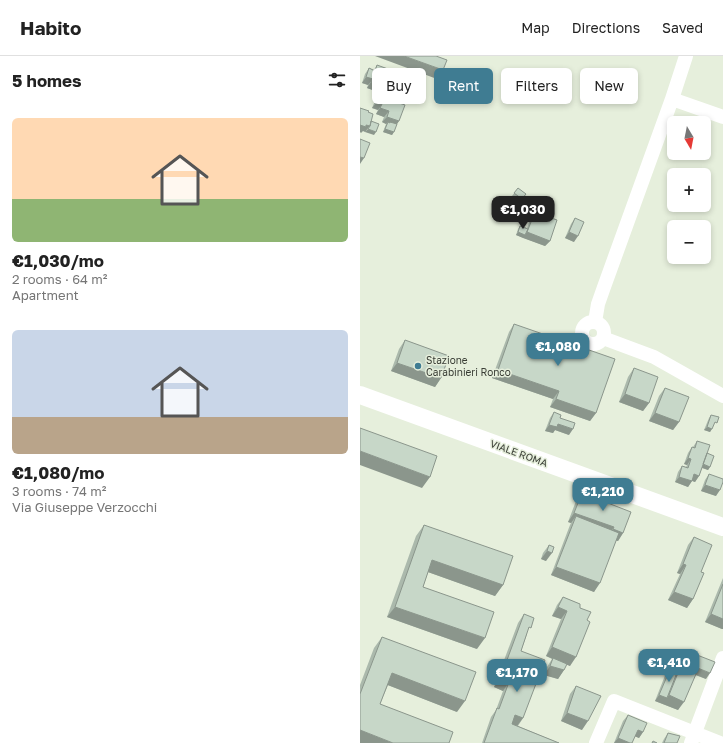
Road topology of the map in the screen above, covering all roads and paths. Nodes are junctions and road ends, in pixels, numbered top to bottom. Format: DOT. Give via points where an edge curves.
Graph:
graph roads {
  1 [pos="686,56"];
  2 [pos="672,99"];
  3 [pos="723,117"];
  4 [pos="595,322"];
  5 [pos="603,338"];
  6 [pos="360,395"];
  7 [pos="723,396"];
  8 [pos="723,527"];
  9 [pos="723,658"];
  10 [pos="693,738"];
  11 [pos="596,743"];
  12 [pos="720,743"];
  1 -- 2 [label="street"];
  2 -- 3 [label="street"];
  2 -- 4 [label="street" via="598,304"];
  4 -- 5 [label="street" via="604,328"];
  4 -- 5 [label="street" via="588,323 583,328 583,338 588,343 595,344"];
  5 -- 7 [label="street" via="654,357"];
  6 -- 8 [label="main road, VIALE ROMA"];
  9 -- 10 [label="street"];
  10 -- 11 [label="street" via="614,701"];
  10 -- 12 [label="street"];
}
